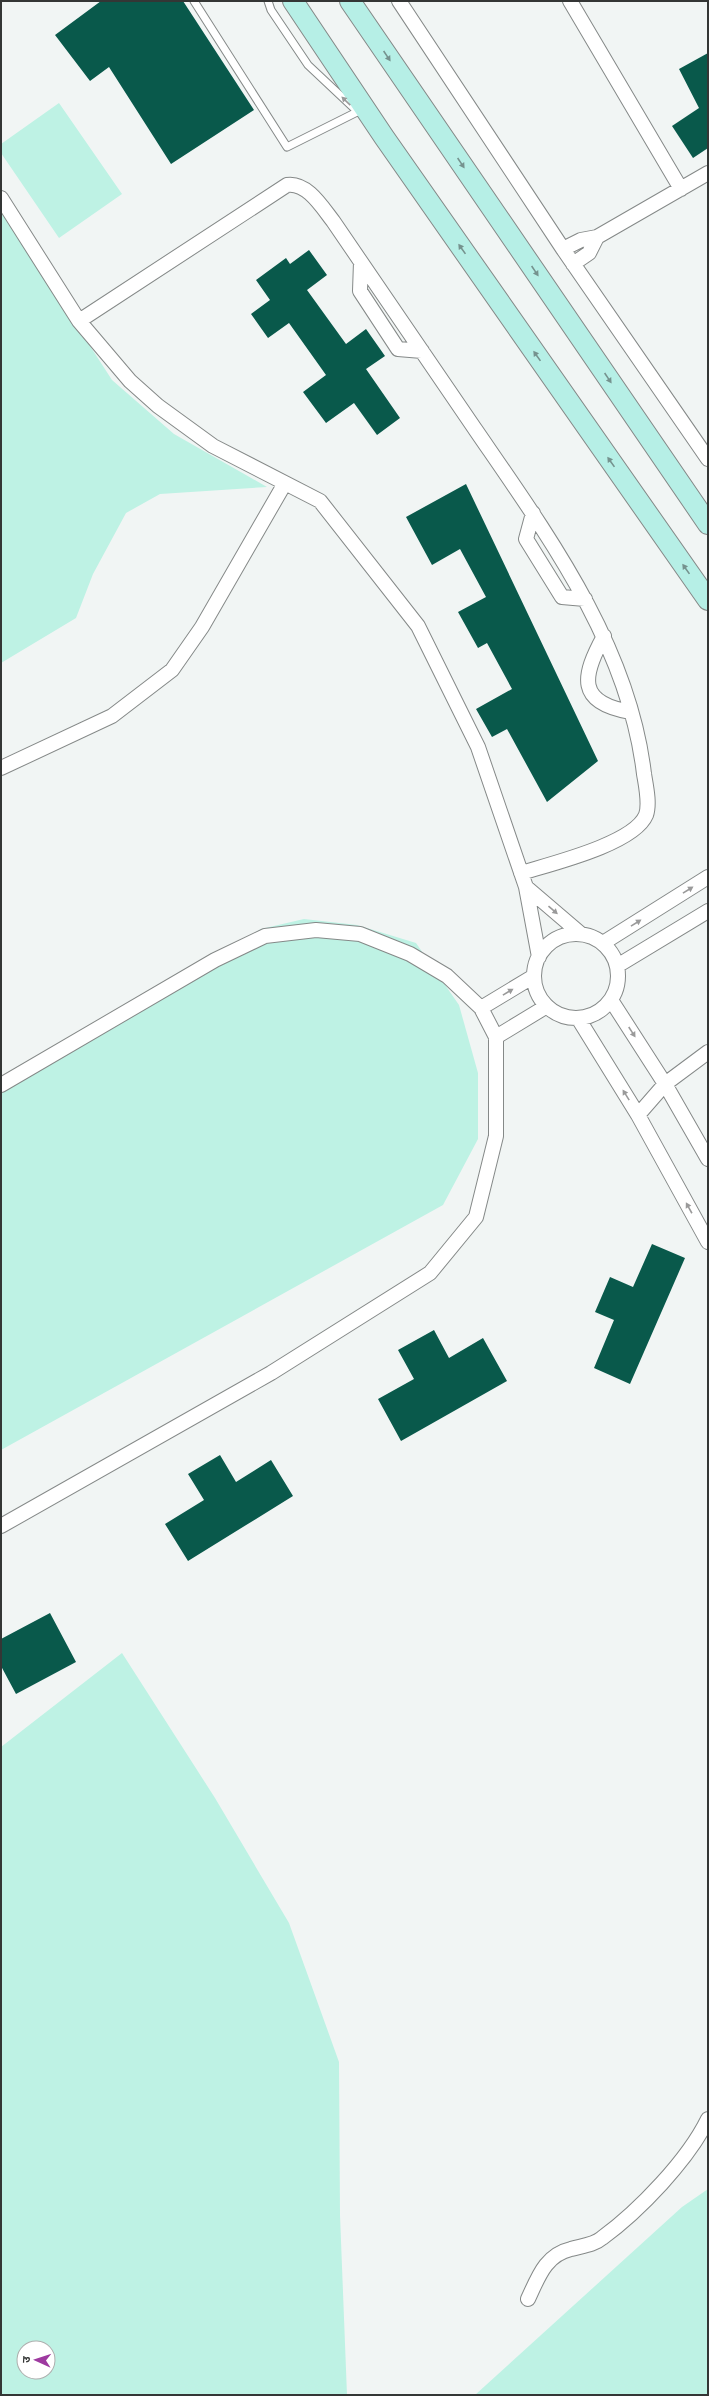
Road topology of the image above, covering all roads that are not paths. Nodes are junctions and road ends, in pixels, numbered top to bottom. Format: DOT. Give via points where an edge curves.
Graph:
graph roads {
  1 [pos="194,1"];
  2 [pos="268,1"];
  3 [pos="294,1"];
  4 [pos="350,1"];
  5 [pos="358,1"];
  6 [pos="399,1"];
  7 [pos="570,1"];
  8 [pos="370,31"];
  9 [pos="357,112"];
  10 [pos="384,137"];
  11 [pos="708,173"];
  12 [pos="681,188"];
  13 [pos="1,198"];
  14 [pos="597,237"];
  15 [pos="563,250"];
  16 [pos="573,264"];
  17 [pos="79,321"];
  18 [pos="708,459"];
  19 [pos="285,483"];
  20 [pos="533,513"];
  21 [pos="708,524"];
  22 [pos="585,599"];
  23 [pos="708,600"];
  24 [pos="604,636"];
  25 [pos="631,712"];
  26 [pos="1,768"];
  27 [pos="521,873"];
  28 [pos="708,877"];
  29 [pos="526,887"];
  30 [pos="708,911"];
  31 [pos="580,934"];
  32 [pos="603,943"];
  33 [pos="539,957"];
  34 [pos="617,966"];
  35 [pos="534,976"];
  36 [pos="611,1000"];
  37 [pos="547,1006"];
  38 [pos="481,1008"];
  39 [pos="578,1018"];
  40 [pos="496,1037"];
  41 [pos="708,1052"];
  42 [pos="665,1084"];
  43 [pos="1,1085"];
  44 [pos="638,1115"];
  45 [pos="708,1159"];
  46 [pos="708,1242"];
  47 [pos="1,1526"];
  48 [pos="708,2119"];
  49 [pos="528,2299"];
  1 -- 9 [label="lane" via="287,147"];
  9 -- 2 [label="lane, one-way" via="308,65 271,10"];
  3 -- 10 [label="street"];
  4 -- 8 [label="street"];
  5 -- 8 [label="lane"];
  6 -- 15 [label="street"];
  7 -- 12 [label="street"];
  8 -- 21 [label="street, one-way"];
  9 -- 10 [label="lane"];
  23 -- 10 [label="street, one-way"];
  11 -- 12 [label="street"];
  12 -- 14 [label="street"];
  13 -- 17 [label="street"];
  14 -- 15 [label="street" via="581,240"];
  14 -- 16 [label="street" via="589,253"];
  15 -- 16 [label="street"];
  16 -- 18 [label="street"];
  17 -- 19 [label="street" via="103,352 158,406 213,446"];
  17 -- 20 [label="street" via="287,185 294,184 320,204 361,262 360,291 398,349 422,351"];
  19 -- 26 [label="street" via="202,627 172,670 112,716"];
  19 -- 27 [label="street" via="320,501 418,626 478,747"];
  20 -- 22 [label="street"];
  20 -- 22 [label="street" via="526,539 562,597"];
  22 -- 24 [label="street"];
  24 -- 25 [label="street"];
  24 -- 25 [label="street" via="586,675 588,684 603,705"];
  25 -- 27 [label="street" via="642,756 647,796 646,814 639,825 602,848"];
  27 -- 29 [label="street"];
  32 -- 28 [label="street, one-way"];
  29 -- 31 [label="street, one-way"];
  29 -- 33 [label="street"];
  30 -- 34 [label="street"];
  31 -- 32 [label="street"];
  31 -- 33 [label="street" via="568,934 556,939 546,946"];
  32 -- 34 [label="street"];
  33 -- 35 [label="street"];
  34 -- 36 [label="street" via="617,984"];
  35 -- 37 [label="street" via="536,987"];
  38 -- 35 [label="street, one-way"];
  36 -- 39 [label="street" via="602,1009"];
  36 -- 42 [label="street, one-way"];
  37 -- 39 [label="street" via="556,1013"];
  37 -- 40 [label="street"];
  38 -- 40 [label="street"];
  38 -- 43 [label="street" via="447,976 410,954 360,934 316,930 265,936 215,960"];
  44 -- 39 [label="street, one-way"];
  40 -- 47 [label="street" via="496,1136 476,1217 430,1273 271,1373"];
  41 -- 42 [label="street"];
  42 -- 44 [label="street"];
  42 -- 45 [label="street"];
  46 -- 44 [label="street, one-way"];
  48 -- 49 [label="street" via="702,2131 666,2177 601,2240 552,2256 543,2267"];
}
